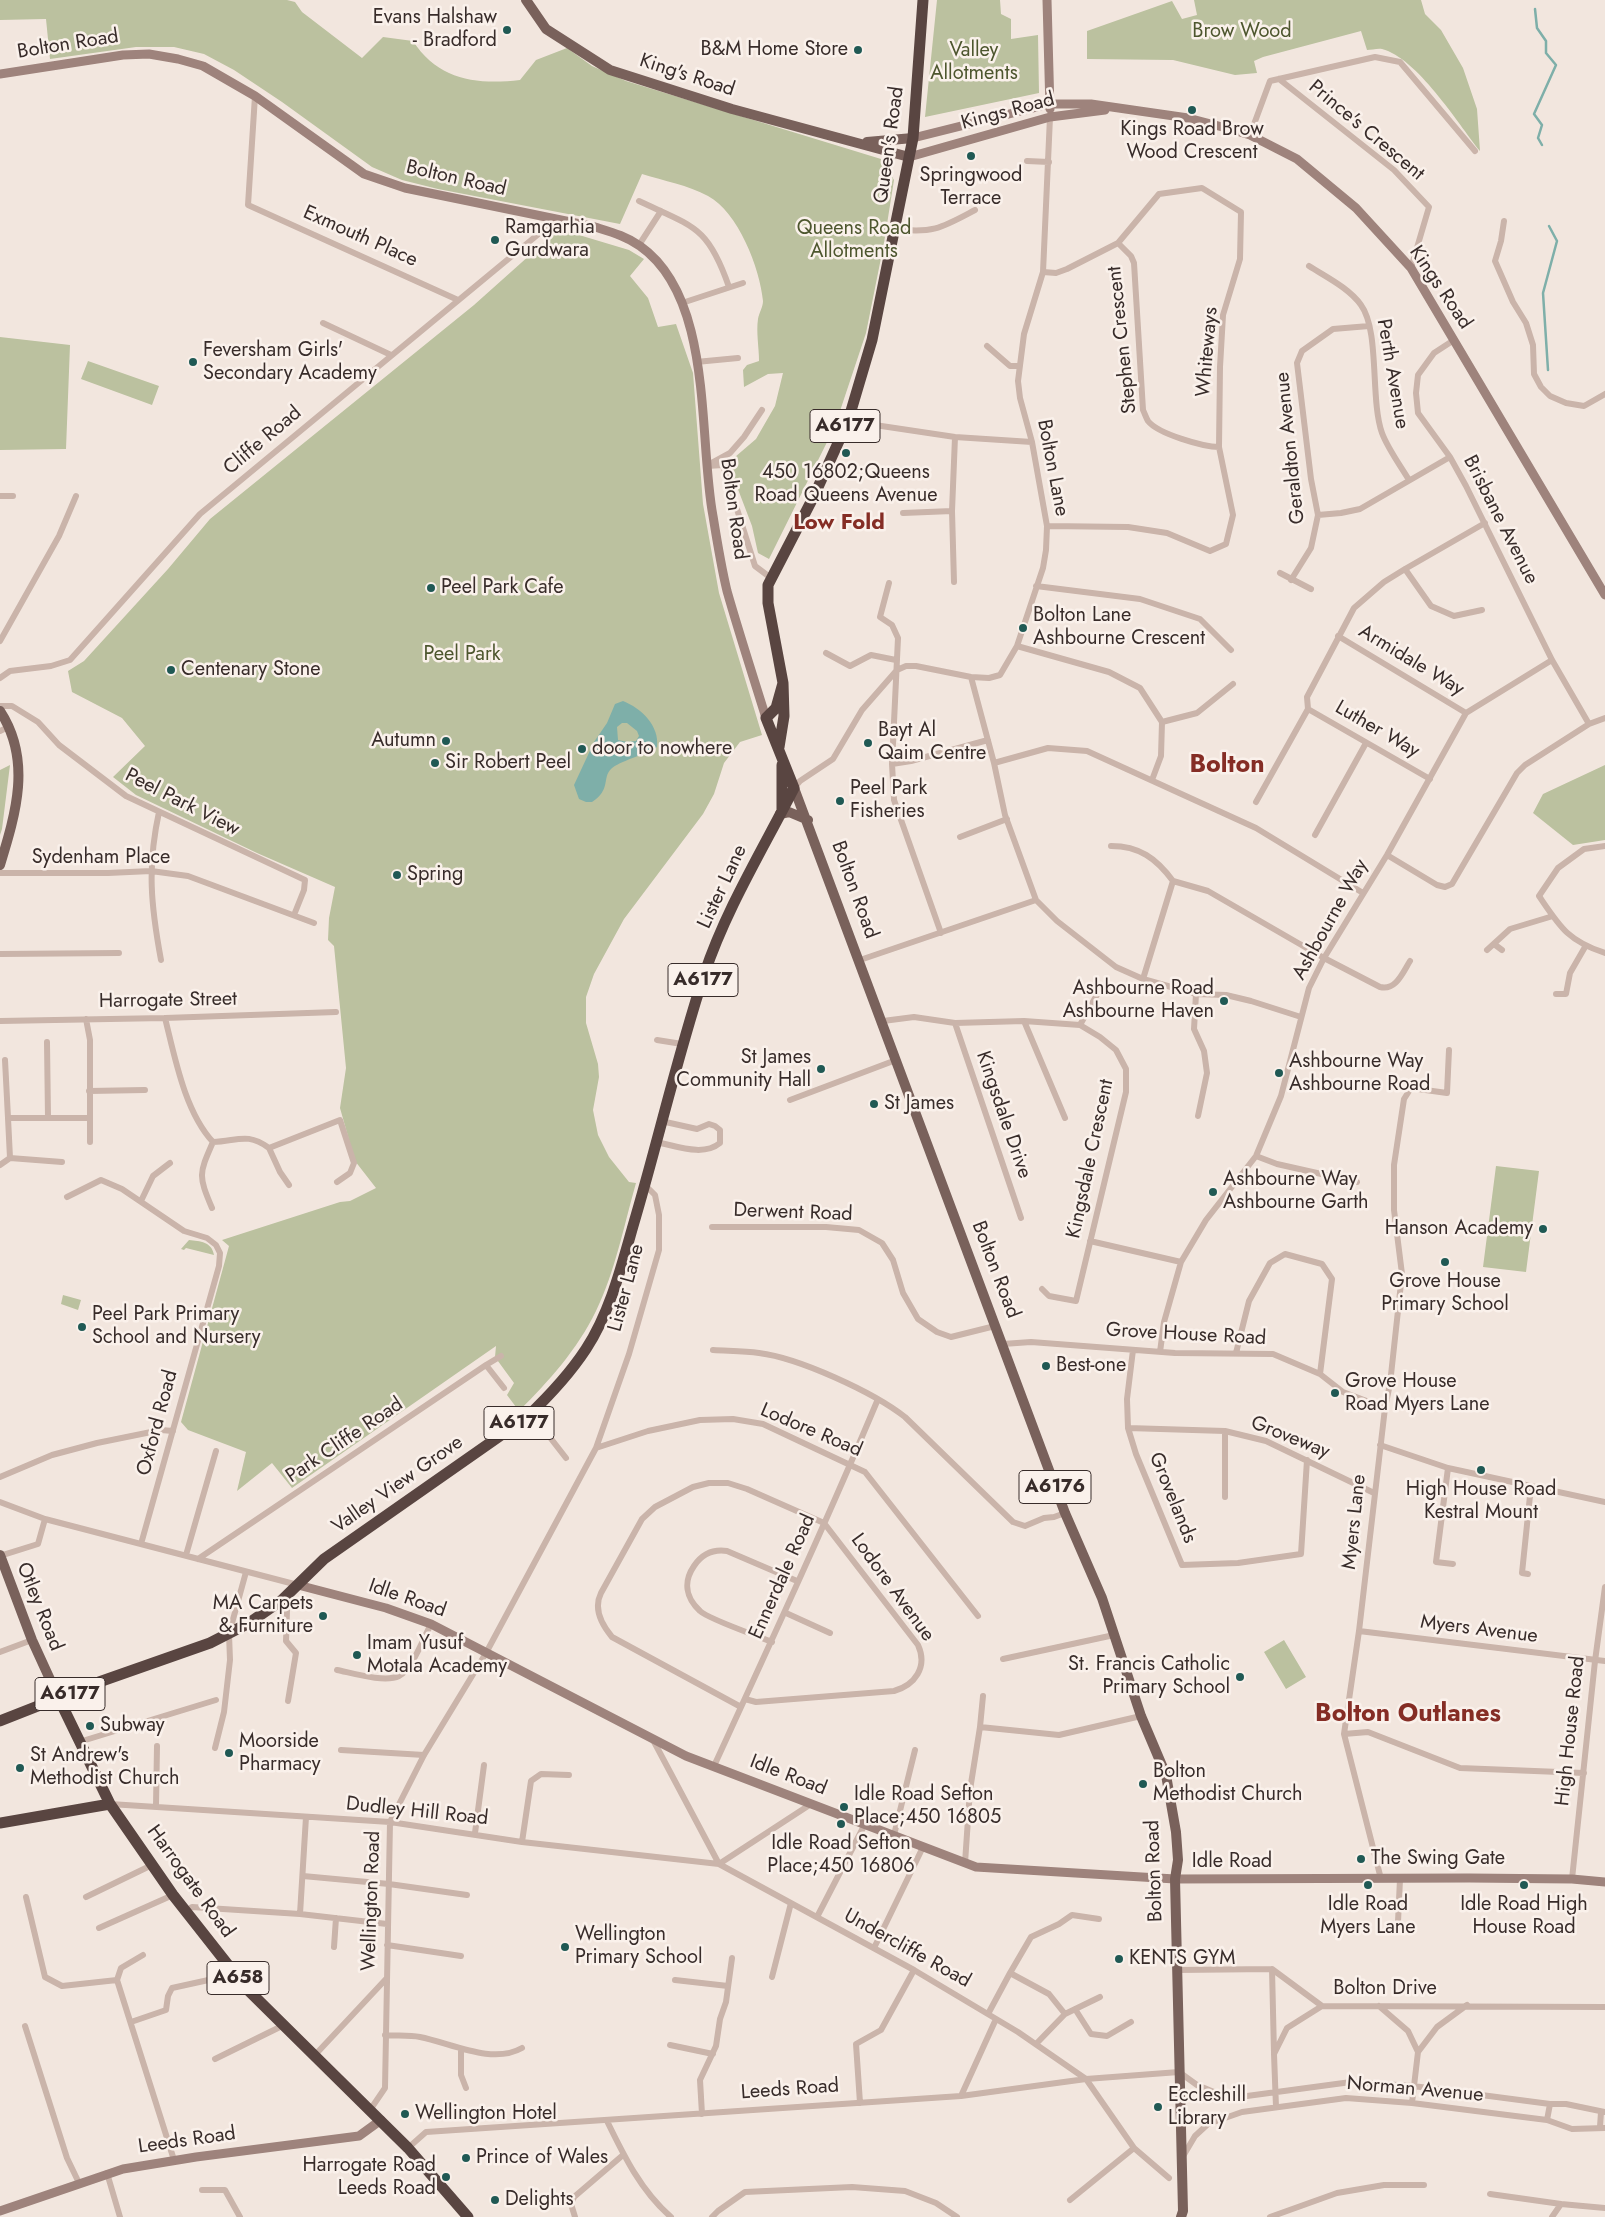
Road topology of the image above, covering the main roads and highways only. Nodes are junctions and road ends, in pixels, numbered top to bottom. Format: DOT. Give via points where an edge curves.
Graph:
graph roads {
  1 [pos="526,0"];
  2 [pos="923,0"];
  3 [pos="913,138"];
  4 [pos="861,143"];
  5 [pos="909,157"];
  6 [pos="783,683"];
  7 [pos="0,711"];
  8 [pos="778,749"];
  9 [pos="782,762"];
  10 [pos="794,788"];
  11 [pos="781,812"];
  12 [pos="808,820"];
  13 [pos="0,865"];
  14 [pos="646,1186"];
  15 [pos="0,1556"];
  16 [pos="59,1699"];
  17 [pos="0,1721"];
  18 [pos="110,1804"];
  19 [pos="0,1823"];
  20 [pos="1185,2215"];
  21 [pos="465,2216"];
  1 -- 4 [label="main road, King's Road" via="546,29 610,70 732,109"];
  2 -- 3 [label="highway, Queen's Road / A6177"];
  3 -- 4 [label="main road, King's Road"];
  3 -- 5 [label="highway, Queen's Road / A6177"];
  4 -- 5 [label="main road, King's Road"];
  5 -- 6 [label="highway, Queen's Road / A6177" via="872,340 848,420 814,496 768,585 768,603"];
  6 -- 8 [label="highway, Queen's Road / A6177" via="784,716"];
  6 -- 8 [label="highway, Bolton Road" via="776,708 766,718"];
  7 -- 13 [label="main road" via="10,726 18,751 19,776"];
  8 -- 9 [label="highway, Bolton Road / A6177"];
  9 -- 10 [label="highway, Bolton Road / A6177"];
  9 -- 11 [label="highway, Lister Lane / A6177"];
  10 -- 11 [label="highway, Lister Lane / A6177"];
  10 -- 12 [label="main road, Bolton Road / A6176"];
  11 -- 12 [label="main road"];
  11 -- 14 [label="highway, Lister Lane / A6177" via="733,904 705,972 682,1044"];
  12 -- 20 [label="main road, Bolton Road / A6176" via="1065,1513 1102,1598 1141,1716 1166,1774 1178,1860 1175,1880 1176,1970"];
  14 -- 16 [label="highway, Valley View Grove / A6177" via="604,1315 587,1348 556,1389 531,1413 324,1559 282,1600 229,1634"];
  15 -- 16 [label="main road, Otley Road / A658"];
  16 -- 17 [label="highway, A6177"];
  16 -- 18 [label="highway, Harrogate Road / A658"];
  18 -- 19 [label="highway"];
  18 -- 21 [label="highway, Harrogate Road / A658" via="174,1895 247,1989 408,2148"];
}
